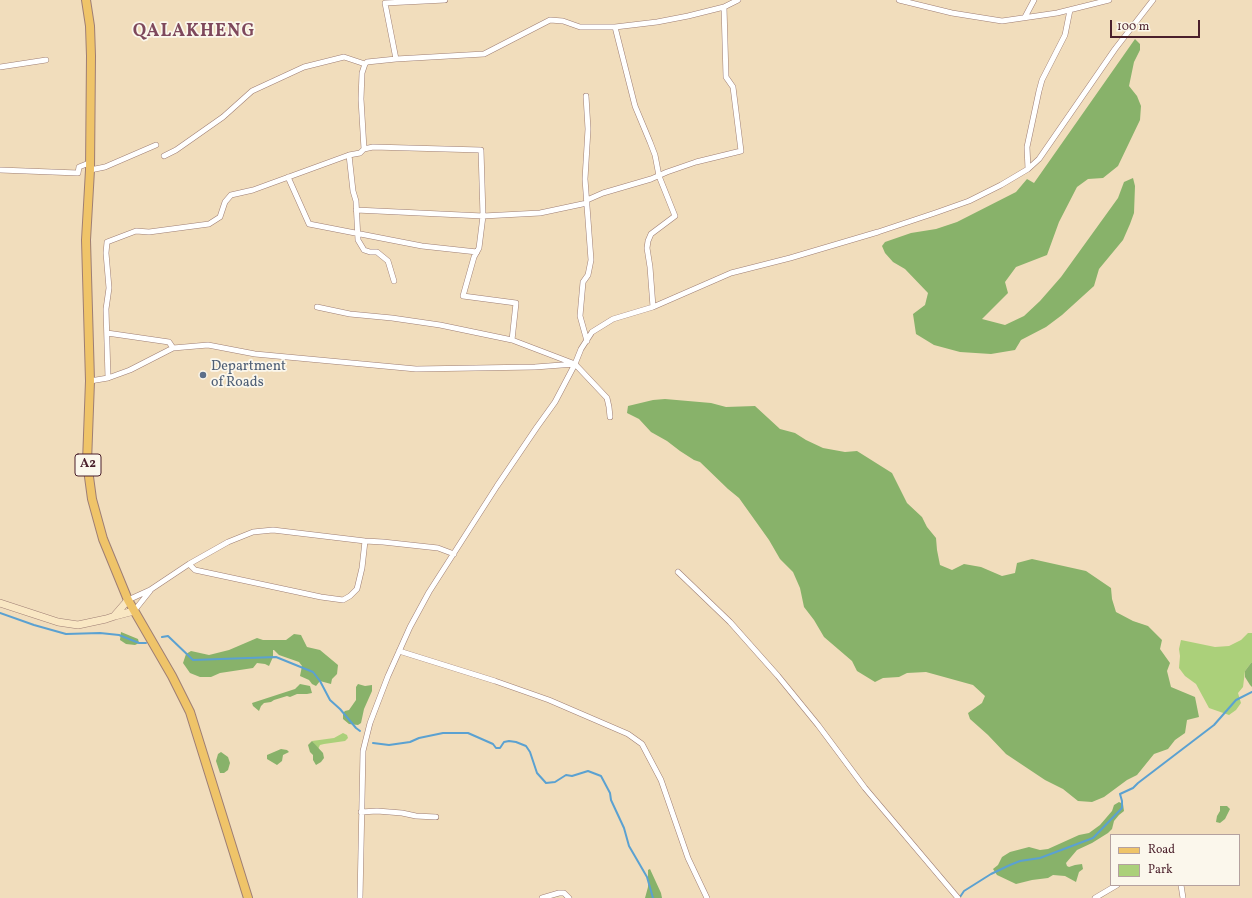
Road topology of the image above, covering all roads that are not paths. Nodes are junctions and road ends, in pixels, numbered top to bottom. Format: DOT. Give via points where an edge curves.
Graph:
graph roads {
  1 [pos="86,0"];
  2 [pos="445,0"];
  3 [pos="738,0"];
  4 [pos="899,0"];
  5 [pos="1034,0"];
  6 [pos="1109,0"];
  7 [pos="1153,0"];
  8 [pos="724,6"];
  9 [pos="1070,10"];
  10 [pos="1025,17"];
  11 [pos="615,27"];
  12 [pos="396,59"];
  13 [pos="46,60"];
  14 [pos="365,64"];
  15 [pos="0,66"];
  16 [pos="586,96"];
  17 [pos="156,145"];
  18 [pos="364,149"];
  19 [pos="349,155"];
  20 [pos="164,156"];
  21 [pos="90,166"];
  22 [pos="1028,169"];
  23 [pos="0,170"];
  24 [pos="659,176"];
  25 [pos="288,177"];
  26 [pos="587,201"];
  27 [pos="356,210"];
  28 [pos="483,216"];
  29 [pos="357,232"];
  30 [pos="477,252"];
  31 [pos="394,281"];
  32 [pos="653,307"];
  33 [pos="317,308"];
  34 [pos="107,333"];
  35 [pos="512,340"];
  36 [pos="587,341"];
  37 [pos="173,348"];
  38 [pos="576,364"];
  39 [pos="108,378"];
  40 [pos="90,380"];
  41 [pos="610,417"];
  42 [pos="365,541"];
  43 [pos="454,554"];
  44 [pos="189,564"];
  45 [pos="678,572"];
  46 [pos="150,590"];
  47 [pos="128,600"];
  48 [pos="0,603"];
  49 [pos="134,611"];
  50 [pos="115,616"];
  51 [pos="399,651"];
  52 [pos="361,812"];
  53 [pos="436,817"];
  54 [pos="1115,886"];
  55 [pos="1181,886"];
  56 [pos="248,898"];
  57 [pos="360,898"];
  58 [pos="542,898"];
  59 [pos="569,898"];
  60 [pos="707,898"];
  61 [pos="958,898"];
  62 [pos="1095,898"];
  63 [pos="1183,898"];
  1 -- 21 [label="main road, A2" via="90,26"];
  2 -- 12 [label="street" via="385,3"];
  3 -- 8 [label="street"];
  4 -- 10 [label="street" via="952,13 1002,21"];
  5 -- 10 [label="street"];
  6 -- 9 [label="street"];
  7 -- 22 [label="street" via="1115,49 1039,159"];
  8 -- 11 [label="street" via="657,22"];
  8 -- 24 [label="street" via="726,77 733,87 741,151 696,162"];
  9 -- 10 [label="street"];
  9 -- 22 [label="street" via="1065,35 1039,91 1027,147"];
  11 -- 12 [label="street" via="580,27 550,20 484,54"];
  11 -- 24 [label="street" via="635,106 652,148"];
  12 -- 14 [label="street"];
  13 -- 15 [label="street"];
  14 -- 18 [label="street" via="361,99"];
  14 -- 20 [label="street" via="344,57 304,67 273,80 252,91 223,117"];
  16 -- 26 [label="street"];
  17 -- 21 [label="street" via="106,167"];
  18 -- 19 [label="street" via="360,153"];
  18 -- 28 [label="street" via="390,147 481,150"];
  19 -- 25 [label="street"];
  19 -- 27 [label="street"];
  21 -- 23 [label="street" via="79,168 78,173"];
  21 -- 40 [label="main road, A2" via="86,240"];
  22 -- 32 [label="street" via="969,200 878,232 731,273"];
  24 -- 26 [label="street" via="603,193"];
  24 -- 32 [label="street" via="675,216 651,234 648,241"];
  25 -- 29 [label="street" via="309,224"];
  25 -- 34 [label="street" via="253,190 230,195 220,217 209,224 149,232 136,231 107,242"];
  26 -- 28 [label="street" via="540,213"];
  26 -- 36 [label="street" via="591,260 588,275 583,282 580,316"];
  27 -- 28 [label="street"];
  27 -- 29 [label="street"];
  28 -- 30 [label="street"];
  29 -- 30 [label="street" via="422,246"];
  29 -- 31 [label="street" via="364,250 377,252 388,261"];
  30 -- 35 [label="street" via="463,296 516,303"];
  32 -- 36 [label="street" via="613,319 592,332"];
  33 -- 35 [label="street" via="440,325"];
  34 -- 37 [label="street" via="169,342"];
  34 -- 39 [label="street"];
  35 -- 38 [label="street"];
  36 -- 38 [label="street"];
  37 -- 38 [label="street" via="208,345 263,354 416,369"];
  37 -- 39 [label="street"];
  38 -- 41 [label="street" via="607,398"];
  38 -- 43 [label="street" via="555,402"];
  39 -- 40 [label="street"];
  40 -- 47 [label="main road, A2" via="87,462 92,499 103,539"];
  42 -- 43 [label="street" via="438,548"];
  42 -- 44 [label="street" via="273,530 253,532 228,542"];
  42 -- 44 [label="street" via="357,588 343,600 196,570"];
  43 -- 51 [label="street" via="429,592"];
  44 -- 46 [label="street"];
  45 -- 61 [label="street" via="730,622 778,676 865,788"];
  46 -- 47 [label="street"];
  46 -- 49 [label="street"];
  47 -- 49 [label="main road, A2"];
  47 -- 50 [label="main road"];
  48 -- 50 [label="main road" via="58,622 78,625"];
  49 -- 50 [label="main road"];
  49 -- 56 [label="main road, A2" via="190,712"];
  51 -- 52 [label="street" via="370,723 363,752"];
  51 -- 60 [label="street" via="549,700 628,734 642,744 661,780 688,858"];
  52 -- 53 [label="street" via="402,812"];
  52 -- 57 [label="street"];
  54 -- 62 [label="street"];
  55 -- 63 [label="street"];
  58 -- 59 [label="street" via="558,893 564,893"];
}
